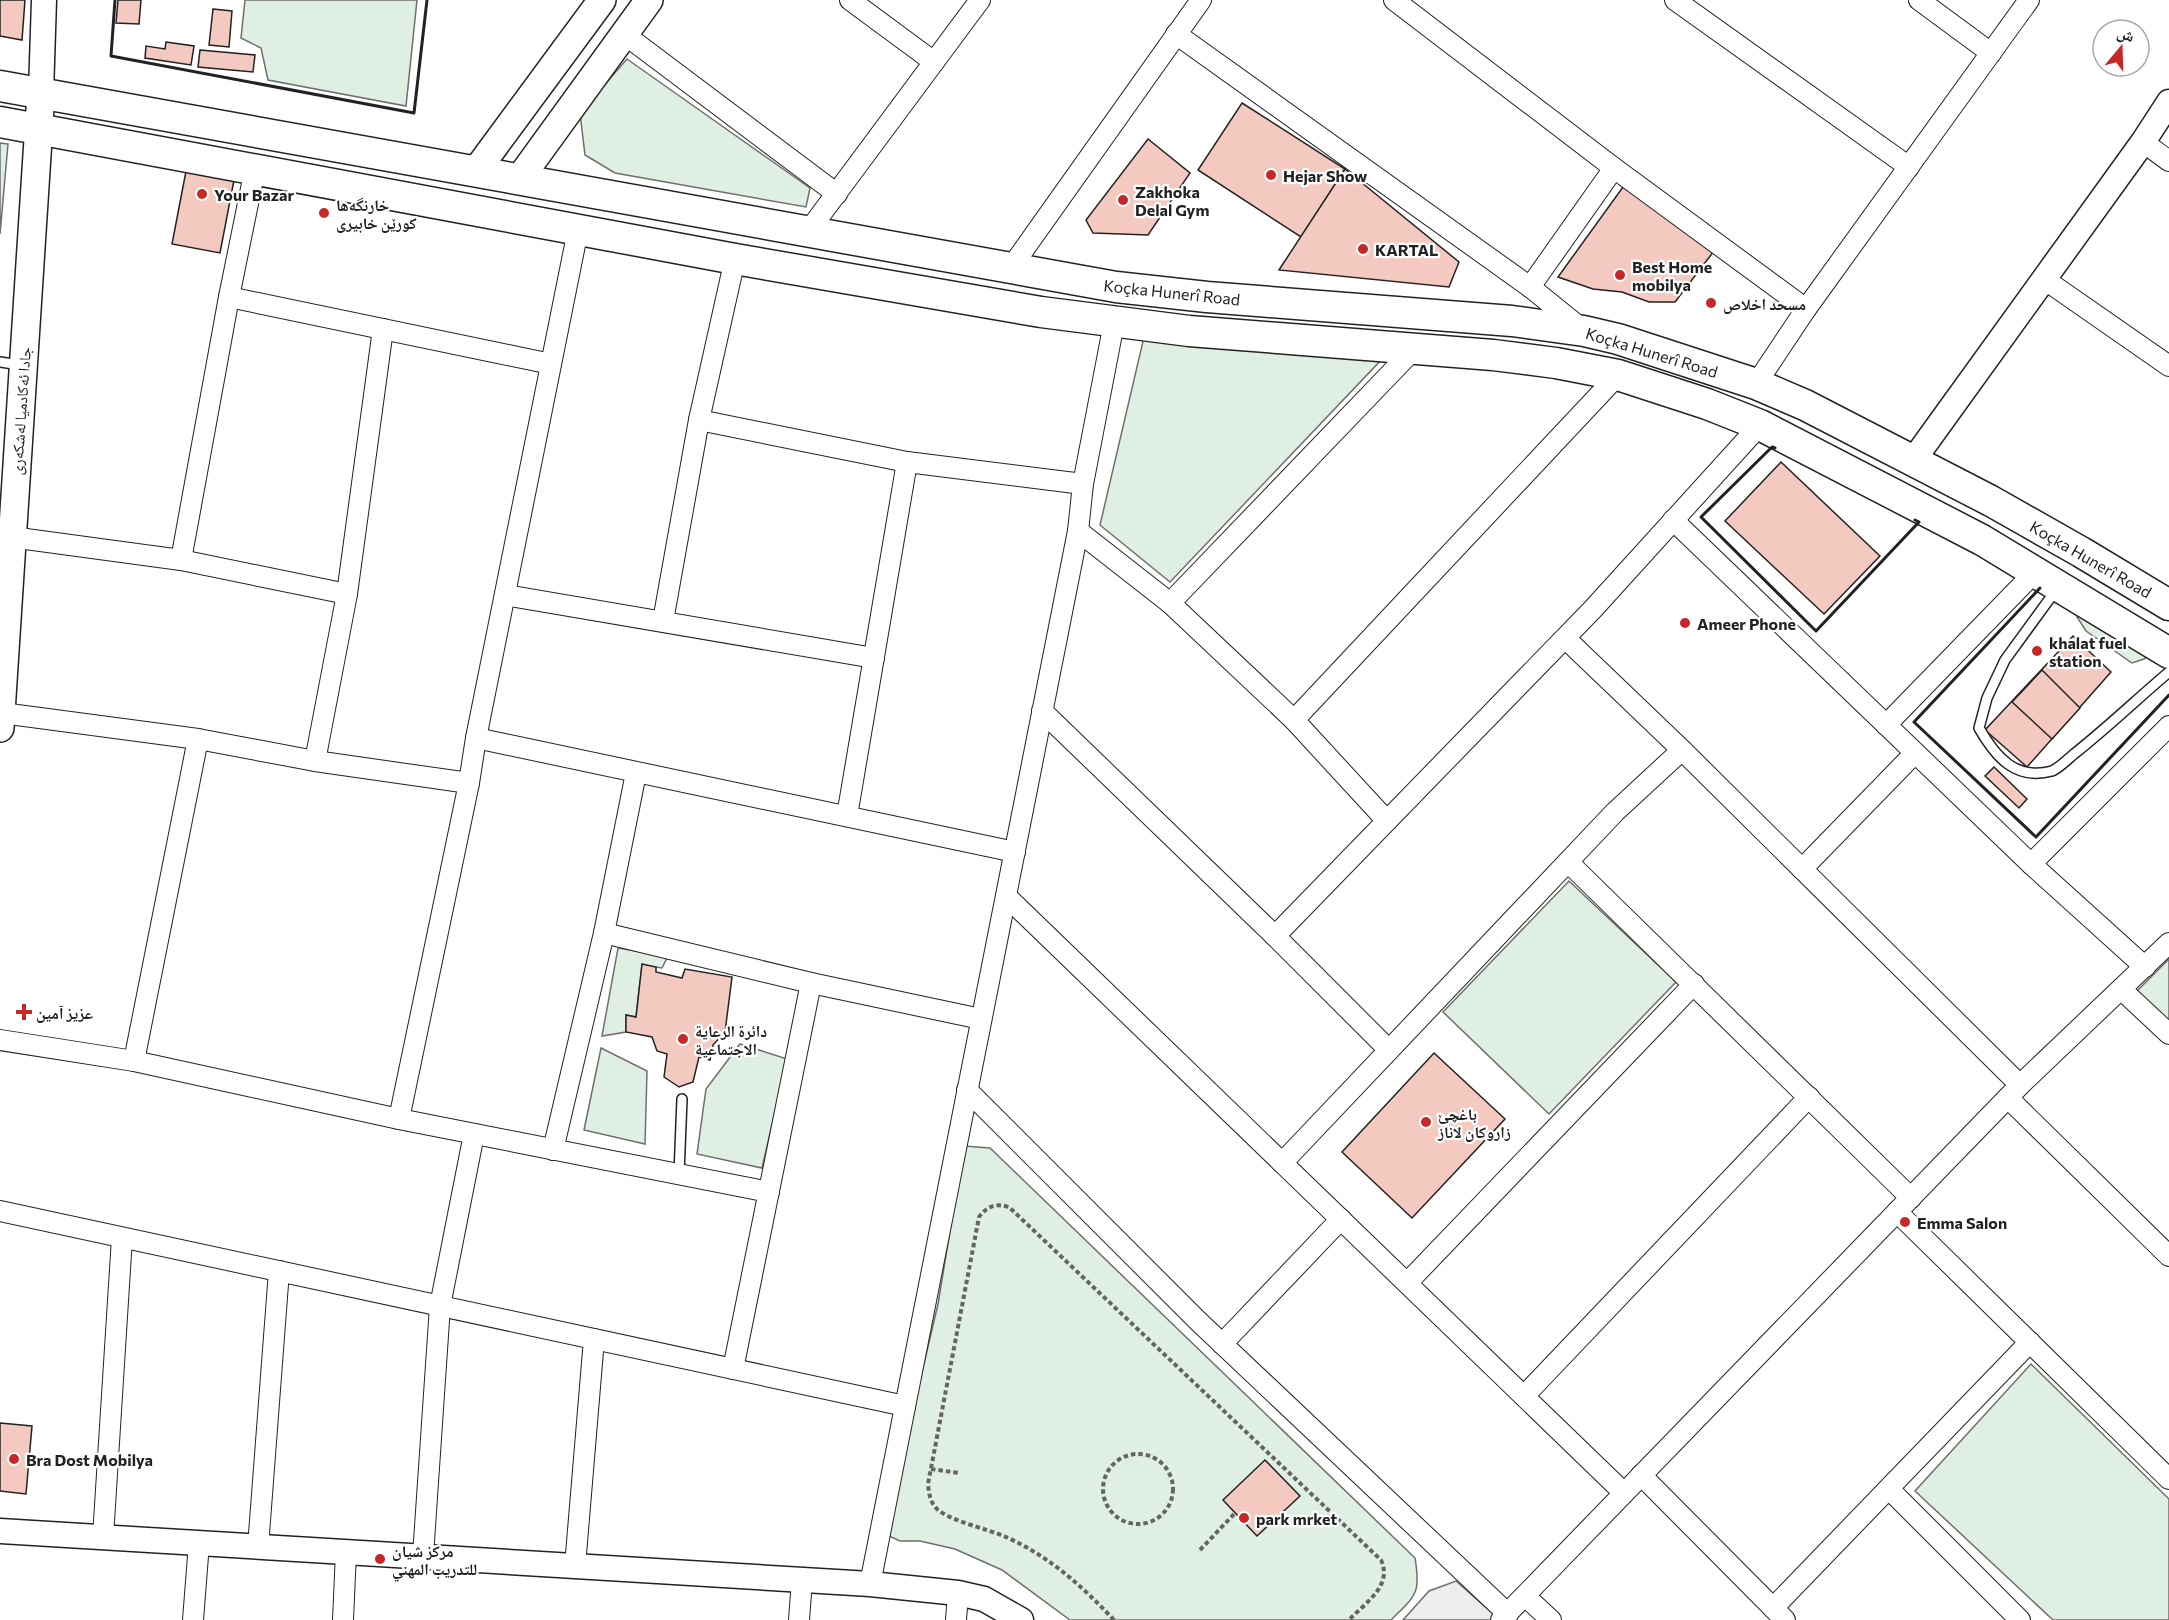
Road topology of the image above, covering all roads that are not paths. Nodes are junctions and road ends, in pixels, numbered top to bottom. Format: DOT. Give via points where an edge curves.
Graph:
graph roads {
  1 [pos="44,0"];
  2 [pos="602,0"];
  3 [pos="649,0"];
  4 [pos="850,0"];
  5 [pos="980,0"];
  6 [pos="1201,0"];
  7 [pos="1394,0"];
  8 [pos="1675,0"];
  9 [pos="1919,0"];
  10 [pos="2029,0"];
  11 [pos="1417,7"];
  12 [pos="624,34"];
  13 [pos="1176,34"];
  14 [pos="1991,53"];
  15 [pos="934,62"];
  16 [pos="0,86"];
  17 [pos="41,93"];
  18 [pos="2169,102"];
  19 [pos="0,122"];
  20 [pos="39,129"];
  21 [pos="2143,142"];
  22 [pos="2169,161"];
  23 [pos="1909,167"];
  24 [pos="1614,168"];
  25 [pos="255,169"];
  26 [pos="476,171"];
  27 [pos="520,178"];
  28 [pos="837,194"];
  29 [pos="578,230"];
  30 [pos="807,233"];
  31 [pos="735,259"];
  32 [pos="1010,269"];
  33 [pos="2044,279"];
  34 [pos="1530,287"];
  35 [pos="228,297"];
  36 [pos="1806,309"];
  37 [pos="1114,323"];
  38 [pos="383,329"];
  39 [pos="1584,331"];
  40 [pos="1414,349"];
  41 [pos="11,363"];
  42 [pos="551,364"];
  43 [pos="2169,366"];
  44 [pos="1618,375"];
  45 [pos="1756,384"];
  46 [pos="699,420"];
  47 [pos="1760,425"];
  48 [pos="907,462"];
  49 [pos="1912,462"];
  50 [pos="1083,484"];
  51 [pos="1673,520"];
  52 [pos="1078,531"];
  53 [pos="11,537"];
  54 [pos="181,560"];
  55 [pos="2047,579"];
  56 [pos="347,594"];
  57 [pos="504,595"];
  58 [pos="1170,603"];
  59 [pos="2168,603"];
  60 [pos="663,621"];
  61 [pos="1565,638"];
  62 [pos="2169,653"];
  63 [pos="874,658"];
  64 [pos="2169,672"];
  65 [pos="1042,711"];
  66 [pos="1294,720"];
  67 [pos="1,721"];
  68 [pos="1886,725"];
  69 [pos="2169,726"];
  70 [pos="476,738"];
  71 [pos="198,739"];
  72 [pos="1682,750"];
  73 [pos="1915,753"];
  74 [pos="315,761"];
  75 [pos="636,774"];
  76 [pos="469,783"];
  77 [pos="847,816"];
  78 [pos="1387,821"];
  79 [pos="1015,852"];
  80 [pos="1568,862"];
  81 [pos="2031,864"];
  82 [pos="1802,869"];
  83 [pos="1006,896"];
  84 [pos="604,933"];
  85 [pos="1275,936"];
  86 [pos="2169,943"];
  87 [pos="2145,967"];
  88 [pos="811,983"];
  89 [pos="1694,984"];
  90 [pos="2122,990"];
  91 [pos="981,1019"];
  92 [pos="2169,1034"];
  93 [pos="0,1040"];
  94 [pos="1389,1050"];
  95 [pos="134,1061"];
  96 [pos="967,1090"];
  97 [pos="2014,1092"];
  98 [pos="1809,1097"];
  99 [pos="682,1099"];
  100 [pos="399,1119"];
  101 [pos="474,1134"];
  102 [pos="553,1150"];
  103 [pos="1282,1162"];
  104 [pos="679,1174"];
  105 [pos="769,1192"];
  106 [pos="1911,1198"];
  107 [pos="0,1211"];
  108 [pos="1897,1212"];
  109 [pos="1341,1219"];
  110 [pos="122,1238"];
  111 [pos="2169,1256"];
  112 [pos="279,1272"];
  113 [pos="1407,1283"];
  114 [pos="440,1306"];
  115 [pos="594,1339"];
  116 [pos="2030,1342"];
  117 [pos="1222,1344"];
  118 [pos="733,1369"];
  119 [pos="1524,1396"];
  120 [pos="904,1406"];
  121 [pos="1641,1475"];
  122 [pos="2169,1479"];
  123 [pos="1889,1489"];
  124 [pos="1624,1493"];
  125 [pos="0,1531"];
  126 [pos="103,1537"];
  127 [pos="199,1543"];
  128 [pos="258,1547"];
  129 [pos="346,1552"];
  130 [pos="423,1556"];
  131 [pos="575,1566"];
  132 [pos="802,1580"];
  133 [pos="870,1584"];
  134 [pos="958,1593"];
  135 [pos="1525,1596"];
  136 [pos="1779,1614"];
  137 [pos="1504,1617"];
  138 [pos="193,1620"];
  139 [pos="343,1620"];
  140 [pos="799,1620"];
  141 [pos="956,1620"];
  142 [pos="1021,1620"];
  143 [pos="1551,1620"];
  144 [pos="2020,1620"];
  1 -- 17 [label="street"];
  2 -- 26 [label="main road"];
  3 -- 12 [label="main road"];
  4 -- 15 [label="street"];
  5 -- 15 [label="street"];
  6 -- 13 [label="street"];
  7 -- 11 [label="street"];
  8 -- 23 [label="street"];
  9 -- 14 [label="street"];
  10 -- 14 [label="street"];
  11 -- 24 [label="street"];
  12 -- 27 [label="main road"];
  12 -- 28 [label="street"];
  13 -- 32 [label="street"];
  13 -- 34 [label="street"];
  14 -- 23 [label="street"];
  15 -- 28 [label="street"];
  16 -- 17 [label="main road, Koçka Hunerî Road"];
  17 -- 20 [label="main road, جادا ئه‌كادميا له‌شكه‌رى"];
  17 -- 26 [label="main road, Koçka Hunerî Road"];
  18 -- 21 [label="street"];
  19 -- 20 [label="main road"];
  20 -- 25 [label="main road"];
  20 -- 41 [label="main road, جادا ئه‌كادميا له‌شكه‌رى"];
  21 -- 22 [label="street"];
  21 -- 33 [label="street"];
  23 -- 36 [label="street"];
  24 -- 34 [label="street"];
  24 -- 36 [label="street"];
  25 -- 29 [label="main road"];
  25 -- 35 [label="street"];
  26 -- 27 [label="main road, Koçka Hunerî Road"];
  27 -- 30 [label="main road, Koçka Hunerî Road"];
  28 -- 30 [label="street"];
  29 -- 31 [label="main road"];
  29 -- 42 [label="street"];
  30 -- 32 [label="main road, Koçka Hunerî Road"];
  31 -- 37 [label="main road"];
  31 -- 46 [label="street"];
  32 -- 39 [label="main road, Koçka Hunerî Road" via="1150,291 1512,321"];
  33 -- 43 [label="street"];
  33 -- 49 [label="street"];
  34 -- 39 [label="street"];
  35 -- 38 [label="street"];
  35 -- 54 [label="street"];
  36 -- 45 [label="street"];
  37 -- 40 [label="main road"];
  37 -- 50 [label="street"];
  38 -- 42 [label="street"];
  38 -- 56 [label="street"];
  39 -- 45 [label="main road, Koçka Hunerî Road"];
  40 -- 44 [label="main road" via="1504,356"];
  40 -- 58 [label="street"];
  41 -- 53 [label="main road, جادا ئه‌كادميا له‌شكه‌رى"];
  42 -- 57 [label="street"];
  44 -- 47 [label="main road"];
  44 -- 66 [label="street"];
  45 -- 49 [label="main road, Koçka Hunerî Road" via="1805,405"];
  46 -- 48 [label="street"];
  46 -- 60 [label="street"];
  47 -- 51 [label="street"];
  47 -- 55 [label="main road" via="1935,514"];
  48 -- 50 [label="street"];
  48 -- 63 [label="street"];
  49 -- 59 [label="main road, Koçka Hunerî Road" via="1991,501"];
  50 -- 52 [label="street"];
  51 -- 61 [label="street"];
  51 -- 68 [label="street"];
  52 -- 58 [label="street"];
  52 -- 65 [label="street"];
  53 -- 54 [label="street"];
  53 -- 67 [label="main road, جادا ئه‌كادميا له‌شكه‌رى"];
  54 -- 56 [label="street"];
  55 -- 62 [label="main road"];
  55 -- 64 [label="lane" via="1987,698 1979,728 1992,751 2010,767 2026,772 2053,771"];
  55 -- 68 [label="street"];
  56 -- 74 [label="street"];
  57 -- 60 [label="street"];
  57 -- 70 [label="street"];
  58 -- 66 [label="street"];
  60 -- 63 [label="street"];
  61 -- 72 [label="street"];
  61 -- 78 [label="street"];
  63 -- 77 [label="street"];
  65 -- 79 [label="street"];
  65 -- 85 [label="street"];
  66 -- 78 [label="street"];
  67 -- 71 [label="street"];
  68 -- 73 [label="street"];
  69 -- 81 [label="street"];
  70 -- 75 [label="street"];
  70 -- 76 [label="street"];
  71 -- 74 [label="street"];
  71 -- 95 [label="street"];
  72 -- 80 [label="street"];
  72 -- 82 [label="street"];
  73 -- 81 [label="street"];
  73 -- 82 [label="street"];
  74 -- 76 [label="street"];
  75 -- 77 [label="street"];
  75 -- 84 [label="street"];
  76 -- 100 [label="street"];
  77 -- 79 [label="street"];
  78 -- 85 [label="street"];
  79 -- 83 [label="street"];
  80 -- 89 [label="street"];
  80 -- 94 [label="street"];
  81 -- 87 [label="street"];
  82 -- 97 [label="street"];
  83 -- 91 [label="street"];
  83 -- 103 [label="street"];
  84 -- 88 [label="street"];
  84 -- 102 [label="street"];
  85 -- 94 [label="street"];
  86 -- 87 [label="street"];
  87 -- 90 [label="street"];
  88 -- 91 [label="street"];
  88 -- 105 [label="street"];
  89 -- 98 [label="street"];
  89 -- 113 [label="street"];
  90 -- 92 [label="street"];
  90 -- 97 [label="street"];
  91 -- 96 [label="street"];
  93 -- 95 [label="street"];
  94 -- 103 [label="street"];
  95 -- 100 [label="street"];
  96 -- 117 [label="street"];
  96 -- 120 [label="street"];
  97 -- 106 [label="street"];
  97 -- 111 [label="street"];
  98 -- 106 [label="street"];
  98 -- 119 [label="street"];
  99 -- 104 [label="lane"];
  100 -- 101 [label="street"];
  101 -- 102 [label="street"];
  101 -- 114 [label="street"];
  102 -- 104 [label="street"];
  103 -- 109 [label="street"];
  104 -- 105 [label="street"];
  105 -- 118 [label="street"];
  106 -- 108 [label="street"];
  107 -- 110 [label="street"];
  108 -- 116 [label="street"];
  108 -- 121 [label="street"];
  109 -- 113 [label="street"];
  109 -- 117 [label="street"];
  110 -- 112 [label="street"];
  110 -- 126 [label="street"];
  112 -- 114 [label="street"];
  112 -- 128 [label="street"];
  113 -- 119 [label="street"];
  114 -- 115 [label="street"];
  114 -- 130 [label="street"];
  115 -- 118 [label="street"];
  115 -- 131 [label="street"];
  116 -- 122 [label="street"];
  116 -- 123 [label="street"];
  117 -- 137 [label="street"];
  118 -- 120 [label="street"];
  119 -- 124 [label="street"];
  120 -- 133 [label="street"];
  121 -- 124 [label="street"];
  121 -- 136 [label="street"];
  123 -- 136 [label="street"];
  123 -- 144 [label="street"];
  124 -- 135 [label="street"];
  125 -- 126 [label="street"];
  126 -- 127 [label="street"];
  127 -- 128 [label="street"];
  127 -- 138 [label="street"];
  128 -- 129 [label="street"];
  129 -- 130 [label="street"];
  129 -- 139 [label="street"];
  130 -- 131 [label="street"];
  131 -- 132 [label="street"];
  132 -- 133 [label="street"];
  132 -- 140 [label="street"];
  133 -- 134 [label="street"];
  134 -- 141 [label="street"];
  134 -- 142 [label="street" via="984,1599"];
  135 -- 137 [label="street"];
  135 -- 143 [label="street"];
}
